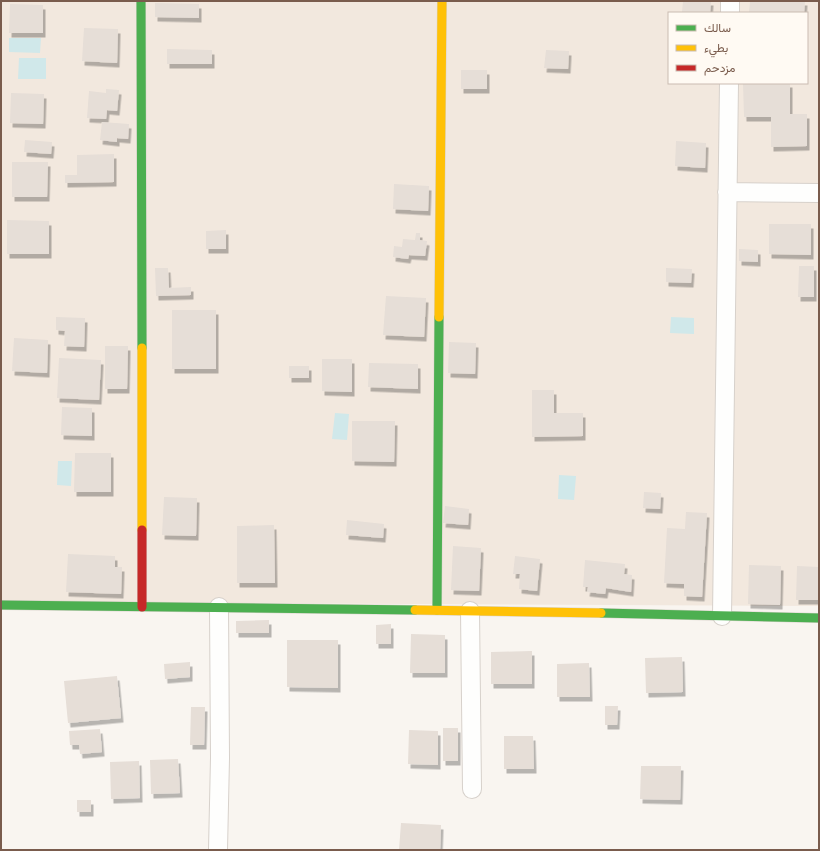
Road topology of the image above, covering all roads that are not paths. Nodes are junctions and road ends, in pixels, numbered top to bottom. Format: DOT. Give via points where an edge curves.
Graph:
graph roads {
  1 [pos="141,1"];
  2 [pos="442,1"];
  3 [pos="730,1"];
  4 [pos="730,12"];
  5 [pos="729,84"];
  6 [pos="727,192"];
  7 [pos="819,194"];
  8 [pos="1,605"];
  9 [pos="142,607"];
  10 [pos="219,607"];
  11 [pos="437,610"];
  12 [pos="470,610"];
  13 [pos="722,616"];
  14 [pos="819,618"];
  15 [pos="472,789"];
  16 [pos="218,850"];
  1 -- 9 [label="street"];
  2 -- 11 [label="street"];
  3 -- 4 [label="street"];
  5 -- 6 [label="street"];
  6 -- 7 [label="street"];
  6 -- 13 [label="street"];
  8 -- 9 [label="street"];
  9 -- 10 [label="street"];
  10 -- 11 [label="street"];
  10 -- 16 [label="street"];
  11 -- 12 [label="street"];
  12 -- 13 [label="street"];
  12 -- 15 [label="street"];
  13 -- 14 [label="street"];
}
